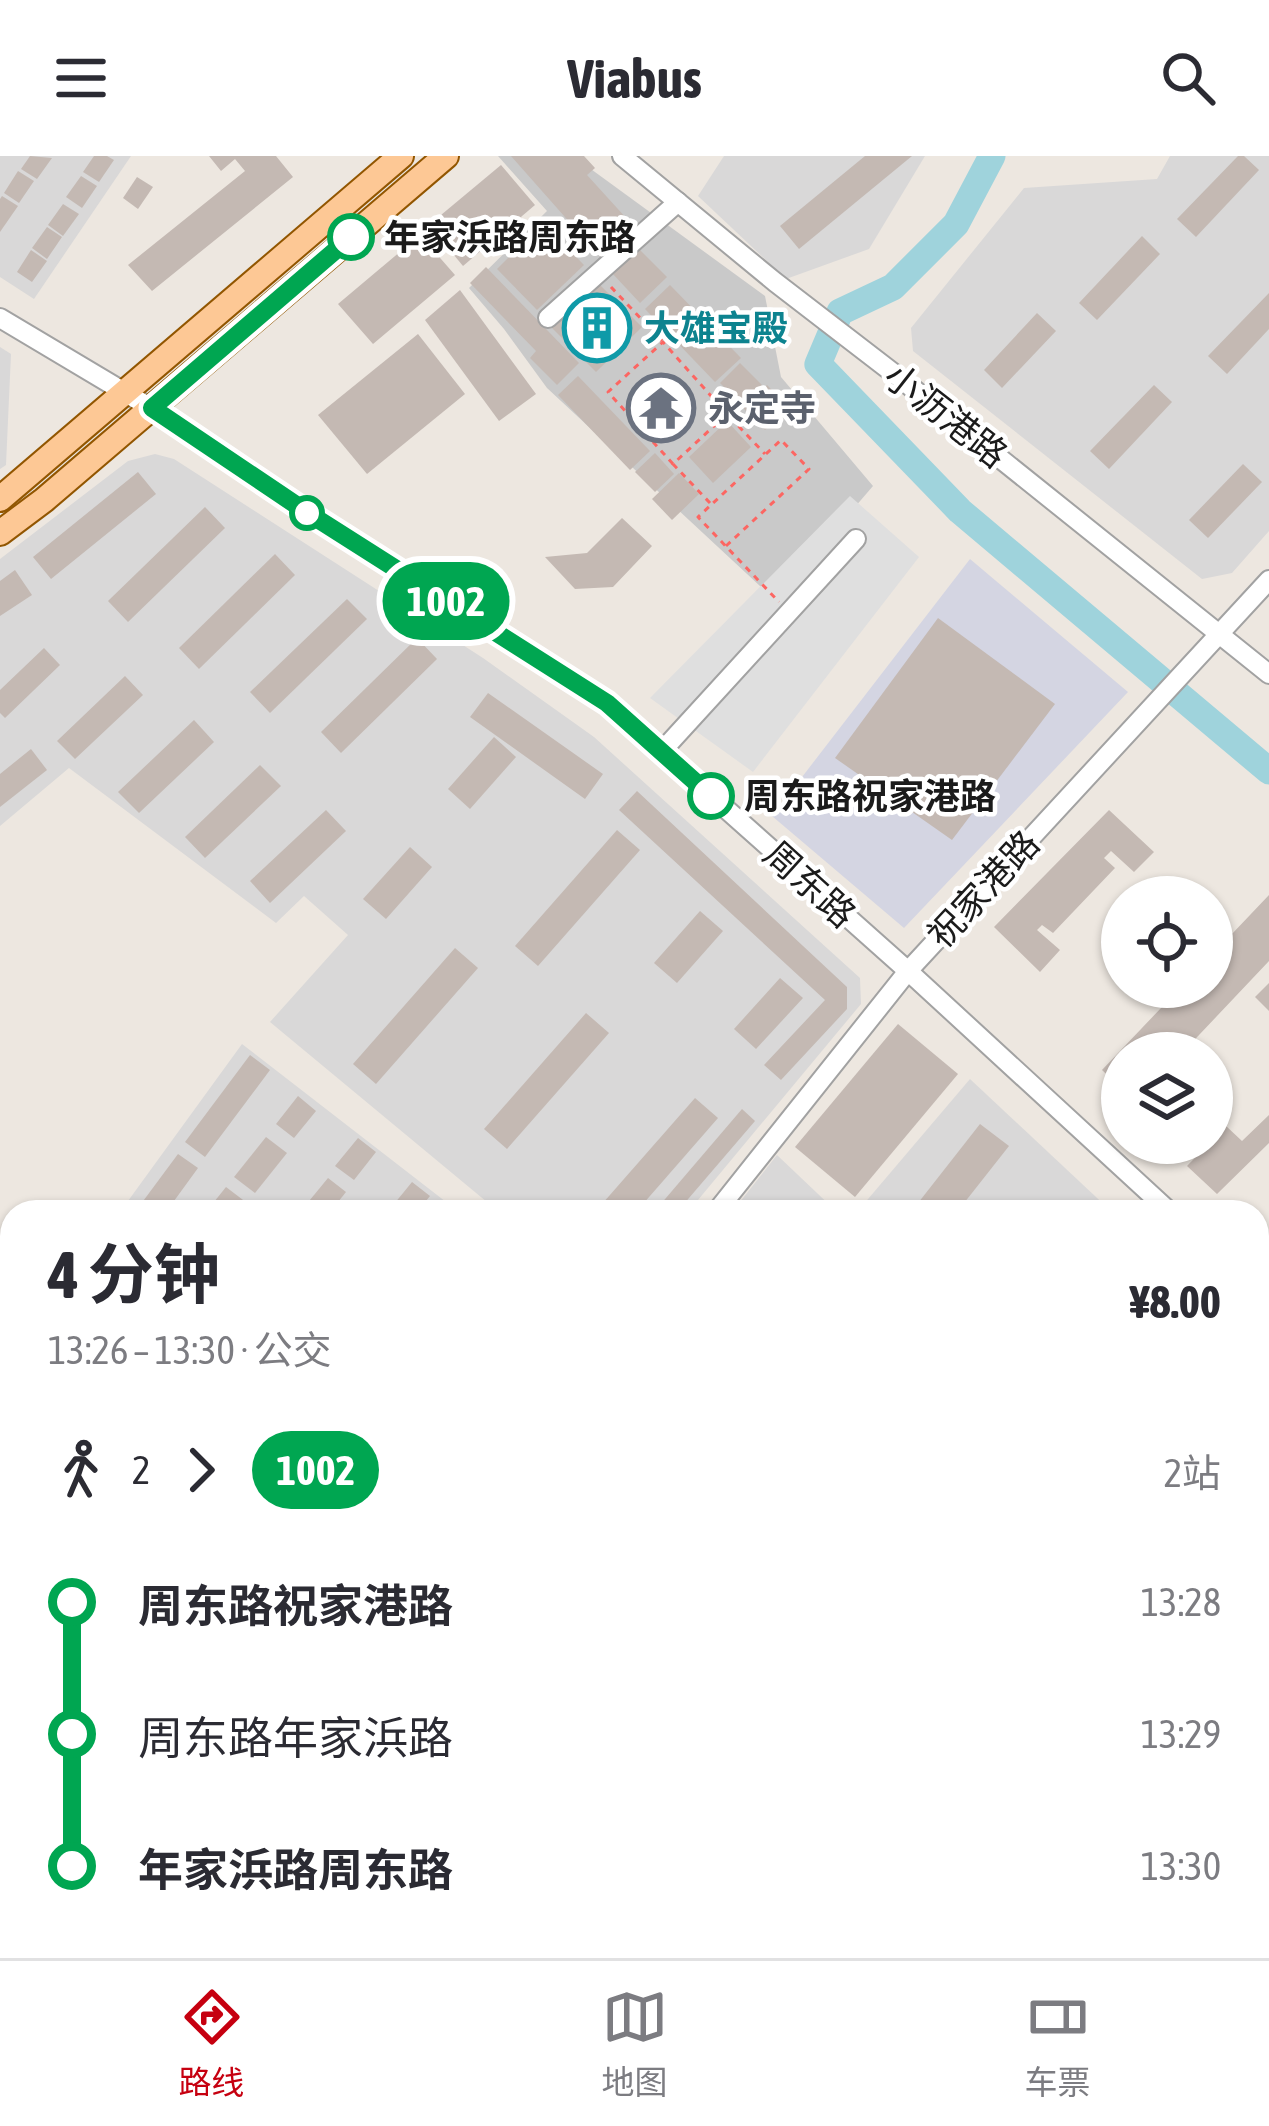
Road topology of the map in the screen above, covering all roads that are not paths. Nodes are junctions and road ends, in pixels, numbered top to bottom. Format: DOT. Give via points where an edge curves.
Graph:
graph roads {
  1 [pos="401,156"];
  2 [pos="446,156"];
  3 [pos="622,156"];
  4 [pos="678,202"];
  5 [pos="548,317"];
  6 [pos="0,318"];
  7 [pos="124,392"];
  8 [pos="152,408"];
  9 [pos="0,499"];
  10 [pos="0,533"];
  11 [pos="856,539"];
  12 [pos="1269,580"];
  13 [pos="1220,632"];
  14 [pos="1269,674"];
  15 [pos="662,751"];
  16 [pos="908,971"];
  17 [pos="726,1200"];
  18 [pos="1157,1200"];
  1 -- 7 [label="main road"];
  2 -- 8 [label="main road"];
  3 -- 4 [label="street, 小沥港路"];
  4 -- 5 [label="street"];
  4 -- 13 [label="street, 小沥港路"];
  6 -- 7 [label="street, 周东路"];
  7 -- 8 [label="street, 周东路"];
  7 -- 9 [label="main road"];
  8 -- 10 [label="main road"];
  8 -- 15 [label="street, 周东路" via="607,703"];
  11 -- 15 [label="street"];
  12 -- 13 [label="street, 祝家港路"];
  13 -- 14 [label="street, 小沥港路"];
  13 -- 16 [label="street, 祝家港路"];
  15 -- 16 [label="street, 周东路"];
  16 -- 17 [label="street, 祝家港路"];
  16 -- 18 [label="street, 周东路"];
}
